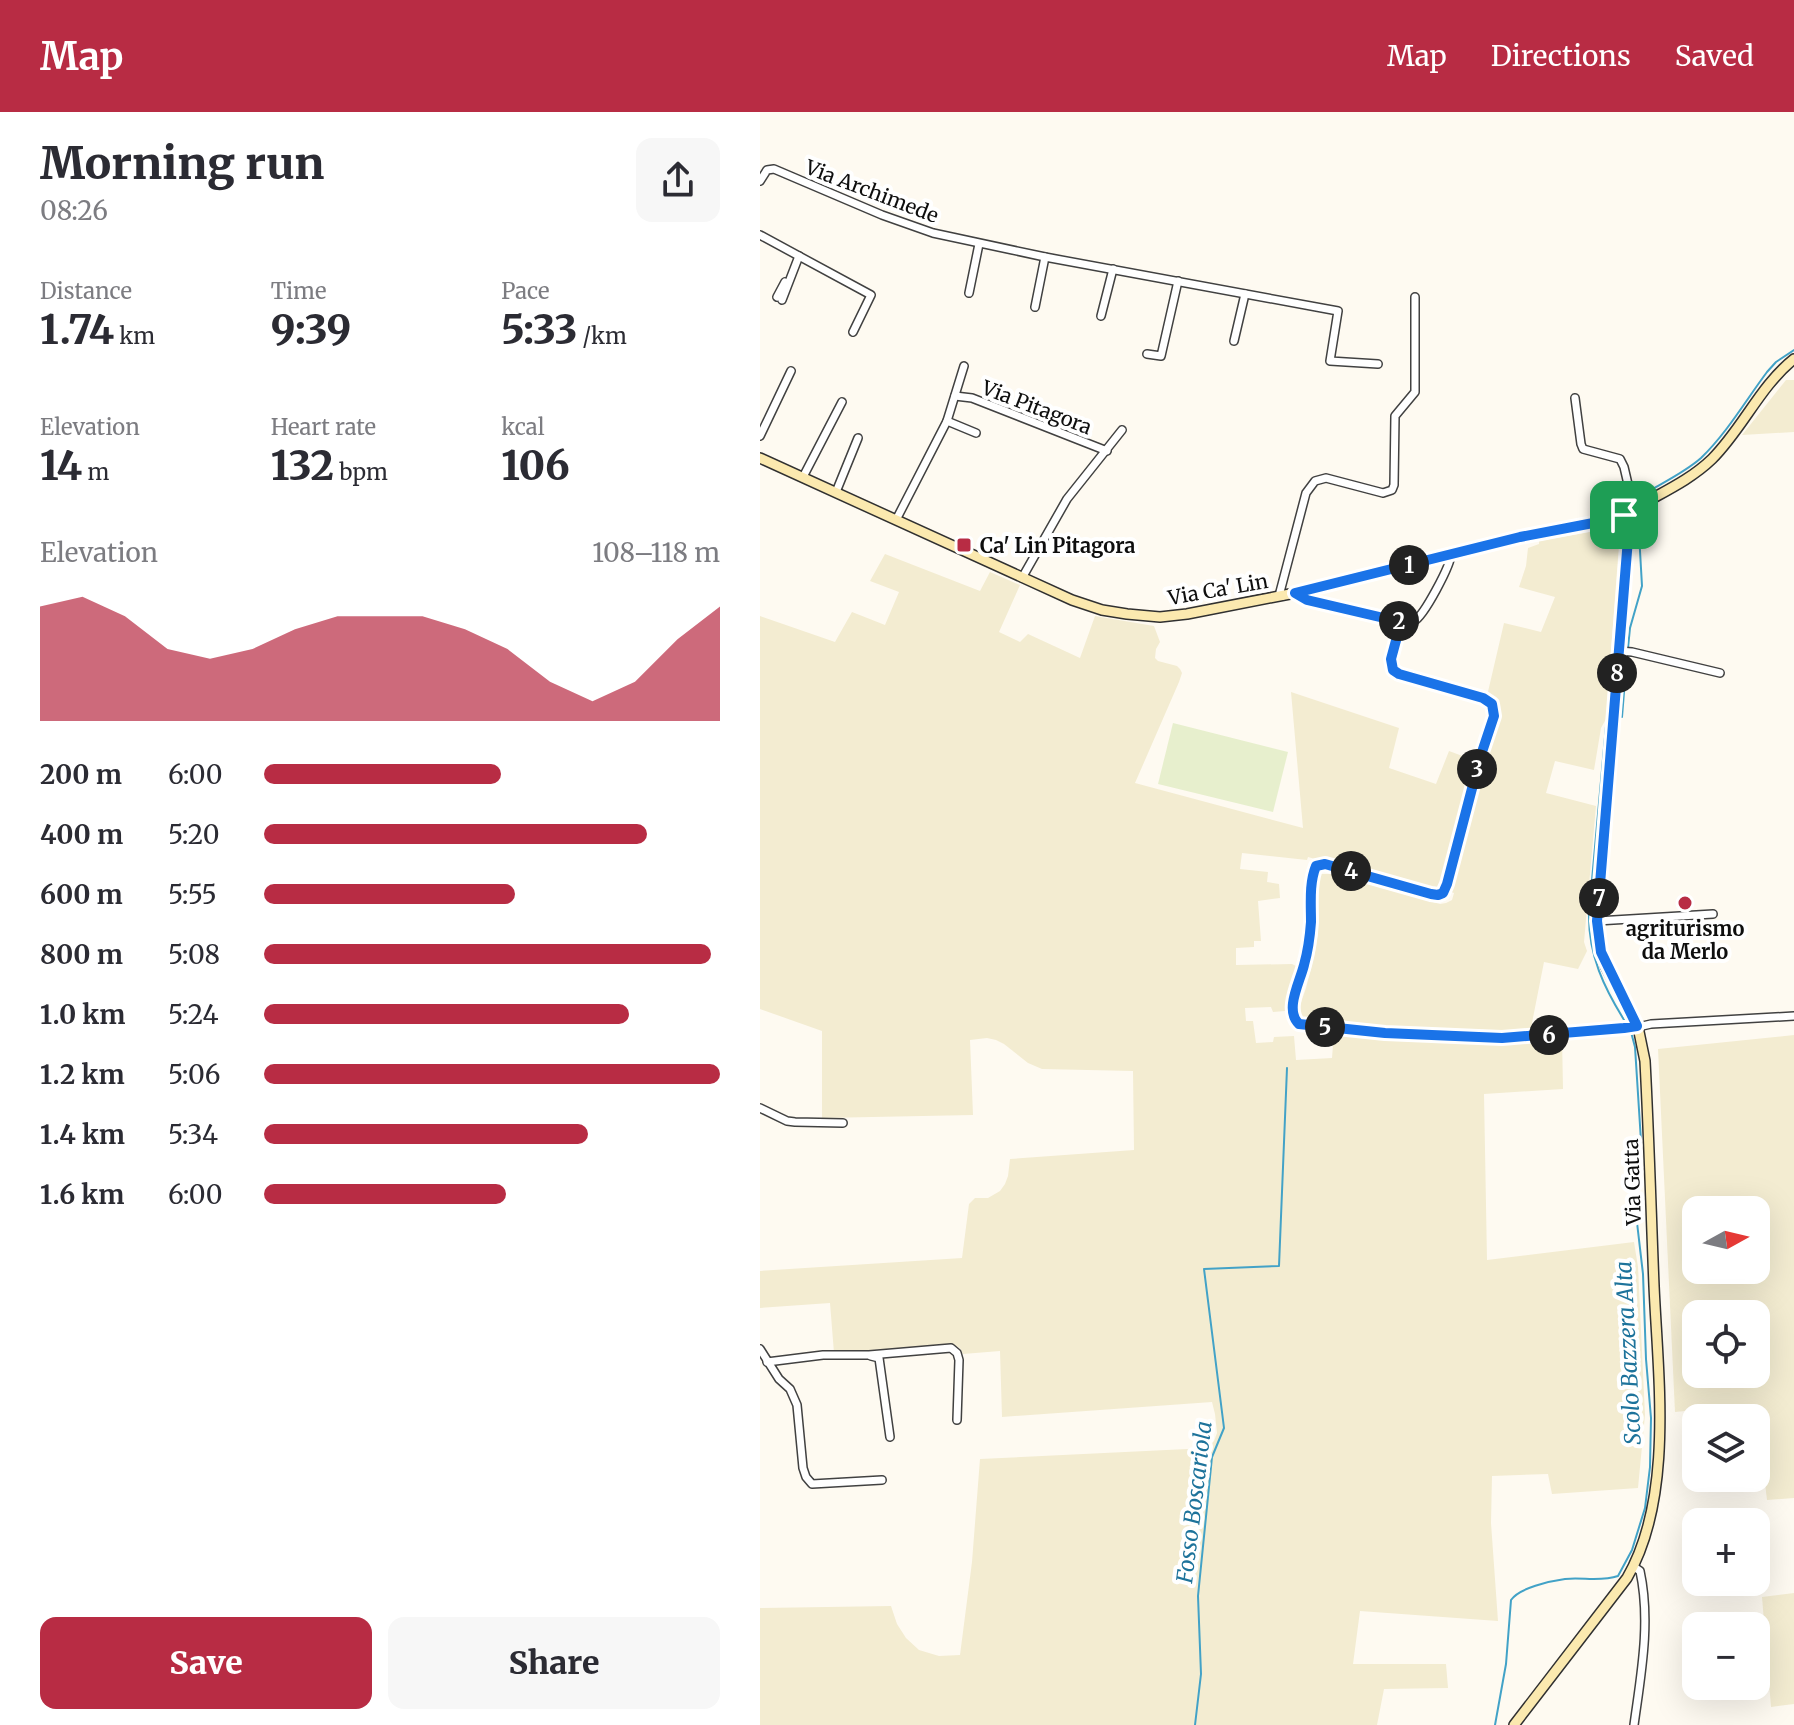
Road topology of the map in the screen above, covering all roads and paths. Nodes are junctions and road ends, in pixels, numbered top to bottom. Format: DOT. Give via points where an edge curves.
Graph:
graph roads {
  1 [pos="760,181"];
  2 [pos="760,235"];
  3 [pos="979,244"];
  4 [pos="799,256"];
  5 [pos="1045,257"];
  6 [pos="1113,269"];
  7 [pos="1178,281"];
  8 [pos="969,293"];
  9 [pos="1245,294"];
  10 [pos="1415,297"];
  11 [pos="780,298"];
  12 [pos="1035,307"];
  13 [pos="1101,316"];
  14 [pos="853,332"];
  15 [pos="1234,341"];
  16 [pos="1147,354"];
  17 [pos="1794,359"];
  18 [pos="1378,364"];
  19 [pos="964,366"];
  20 [pos="791,371"];
  21 [pos="955,396"];
  22 [pos="1575,398"];
  23 [pos="842,402"];
  24 [pos="947,421"];
  25 [pos="1122,430"];
  26 [pos="976,433"];
  27 [pos="760,436"];
  28 [pos="858,438"];
  29 [pos="1107,451"];
  30 [pos="760,458"];
  31 [pos="803,477"];
  32 [pos="836,492"];
  33 [pos="1623,517"];
  34 [pos="896,520"];
  35 [pos="1451,554"];
  36 [pos="1022,578"];
  37 [pos="1295,593"];
  38 [pos="1283,596"];
  39 [pos="1401,622"];
  40 [pos="1624,652"];
  41 [pos="1720,673"];
  42 [pos="1713,914"];
  43 [pos="1597,921"];
  44 [pos="1794,1016"];
  45 [pos="1637,1026"];
  46 [pos="760,1108"];
  47 [pos="843,1123"];
  48 [pos="760,1349"];
  49 [pos="869,1355"];
  50 [pos="767,1362"];
  51 [pos="957,1420"];
  52 [pos="890,1437"];
  53 [pos="882,1480"];
  54 [pos="1634,1567"];
  55 [pos="1514,1725"];
  56 [pos="1634,1725"];
  1 -- 3 [label="street, Via Archimede" via="774,169 882,215"];
  2 -- 4 [label="street"];
  3 -- 5 [label="street, Via Archimede"];
  3 -- 8 [label="street"];
  4 -- 11 [label="street"];
  4 -- 14 [label="street" via="871,295"];
  5 -- 6 [label="street, Via Archimede"];
  5 -- 12 [label="street"];
  6 -- 7 [label="street, Via Archimede"];
  6 -- 13 [label="street"];
  7 -- 9 [label="street, Via Archimede"];
  7 -- 16 [label="street" via="1161,356"];
  9 -- 15 [label="street"];
  9 -- 18 [label="street, Via Archimede" via="1338,311 1330,361"];
  10 -- 38 [label="street" via="1415,392 1395,416 1392,490 1383,493 1326,478 1315,481 1306,493"];
  17 -- 33 [label="street, Via Ca' Lin" via="1713,457 1686,480"];
  19 -- 21 [label="street, Via Pitagora"];
  20 -- 27 [label="street"];
  21 -- 24 [label="street, Via Pitagora"];
  21 -- 29 [label="street, Via Pitagora"];
  22 -- 33 [label="street" via="1581,444 1586,451 1620,459 1624,467"];
  23 -- 31 [label="street"];
  24 -- 26 [label="street"];
  24 -- 34 [label="street, Via Pitagora"];
  25 -- 29 [label="street"];
  28 -- 32 [label="street"];
  29 -- 36 [label="street" via="1067,499"];
  30 -- 31 [label="street, Via Ca' Lin"];
  31 -- 32 [label="street, Via Ca' Lin"];
  32 -- 34 [label="street, Via Ca' Lin"];
  33 -- 35 [label="street, Via Ca' Lin"];
  33 -- 40 [label="street, Via Gatta" via="1628,539"];
  34 -- 36 [label="street, Via Ca' Lin"];
  35 -- 37 [label="street, Via Ca' Lin"];
  35 -- 39 [label="street" via="1420,615"];
  36 -- 38 [label="street, Via Ca' Lin" via="1086,605 1138,616 1187,614"];
  37 -- 38 [label="street, Via Ca' Lin"];
  37 -- 39 [label="street, Via Ca' Lin"];
  39 -- 45 [label="street" via="1393,670 1483,698 1492,704 1494,716 1443,893 1316,866 1295,1020 1385,1033 1502,1038"];
  40 -- 41 [label="street"];
  40 -- 43 [label="street, Via Gatta"];
  42 -- 43 [label="street"];
  43 -- 45 [label="street, Via Gatta" via="1601,952"];
  44 -- 45 [label="street"];
  45 -- 54 [label="street, Via Gatta" via="1647,1095 1660,1444 1650,1519"];
  46 -- 47 [label="street" via="787,1121"];
  48 -- 50 [label="street"];
  49 -- 50 [label="street"];
  49 -- 51 [label="street" via="951,1348 959,1360"];
  49 -- 52 [label="street" via="879,1358"];
  50 -- 53 [label="street" via="797,1405 803,1468 812,1484"];
  54 -- 55 [label="street, Via Gatta"];
  54 -- 56 [label="street" via="1642,1581 1645,1642"];
}
